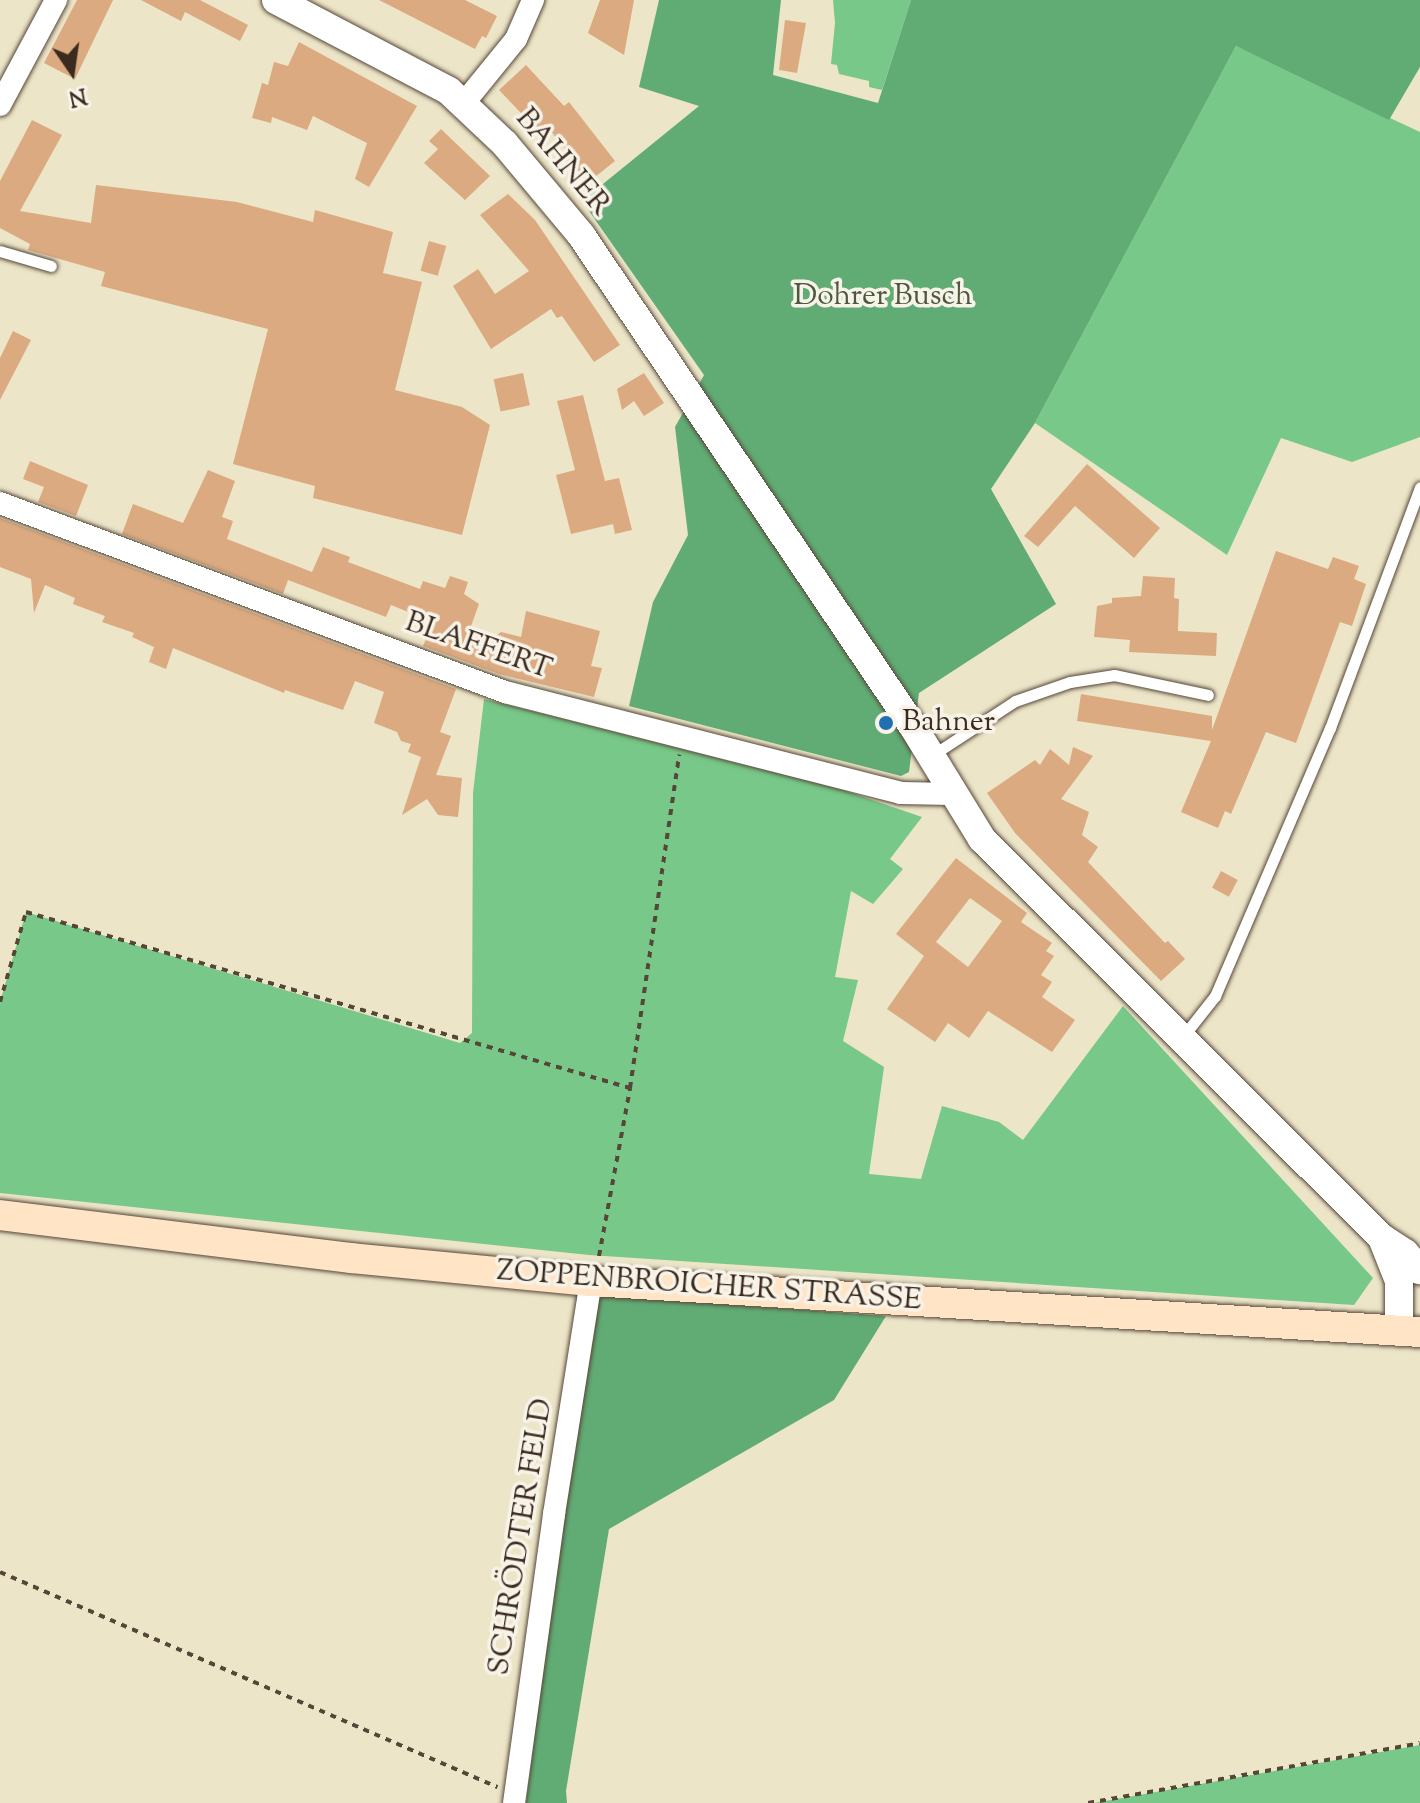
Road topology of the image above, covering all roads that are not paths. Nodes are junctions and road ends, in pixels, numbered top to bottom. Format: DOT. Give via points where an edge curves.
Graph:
graph roads {
  1 [pos="56,0"];
  2 [pos="276,0"];
  3 [pos="533,0"];
  4 [pos="464,103"];
  5 [pos="0,105"];
  6 [pos="0,251"];
  7 [pos="51,266"];
  8 [pos="1420,487"];
  9 [pos="0,503"];
  10 [pos="1208,695"];
  11 [pos="931,756"];
  12 [pos="952,794"];
  13 [pos="1181,1039"];
  14 [pos="0,1215"];
  15 [pos="1382,1238"];
  16 [pos="1420,1270"];
  17 [pos="591,1281"];
  18 [pos="1410,1331"];
  19 [pos="514,1799"];
  1 -- 5 [label="street"];
  2 -- 4 [label="street, BAHNER"];
  3 -- 4 [label="street" via="516,39"];
  4 -- 11 [label="street, BAHNER" via="581,235"];
  6 -- 7 [label="lane"];
  8 -- 13 [label="lane" via="1330,728 1215,996"];
  9 -- 12 [label="street, BLAFFERT" via="505,692 901,793"];
  10 -- 11 [label="lane" via="1114,675 1070,682 1015,701"];
  11 -- 12 [label="street, BAHNER"];
  12 -- 13 [label="street, BAHNER" via="982,839"];
  13 -- 15 [label="street, BAHNER"];
  14 -- 17 [label="main road, ZOPPENBROICHER STRASSE"];
  15 -- 16 [label="street, BAHNER"];
  15 -- 18 [label="street"];
  17 -- 18 [label="main road, ZOPPENBROICHER STRASSE"];
  17 -- 19 [label="street, SCHRÖDTER FELD"];
}
